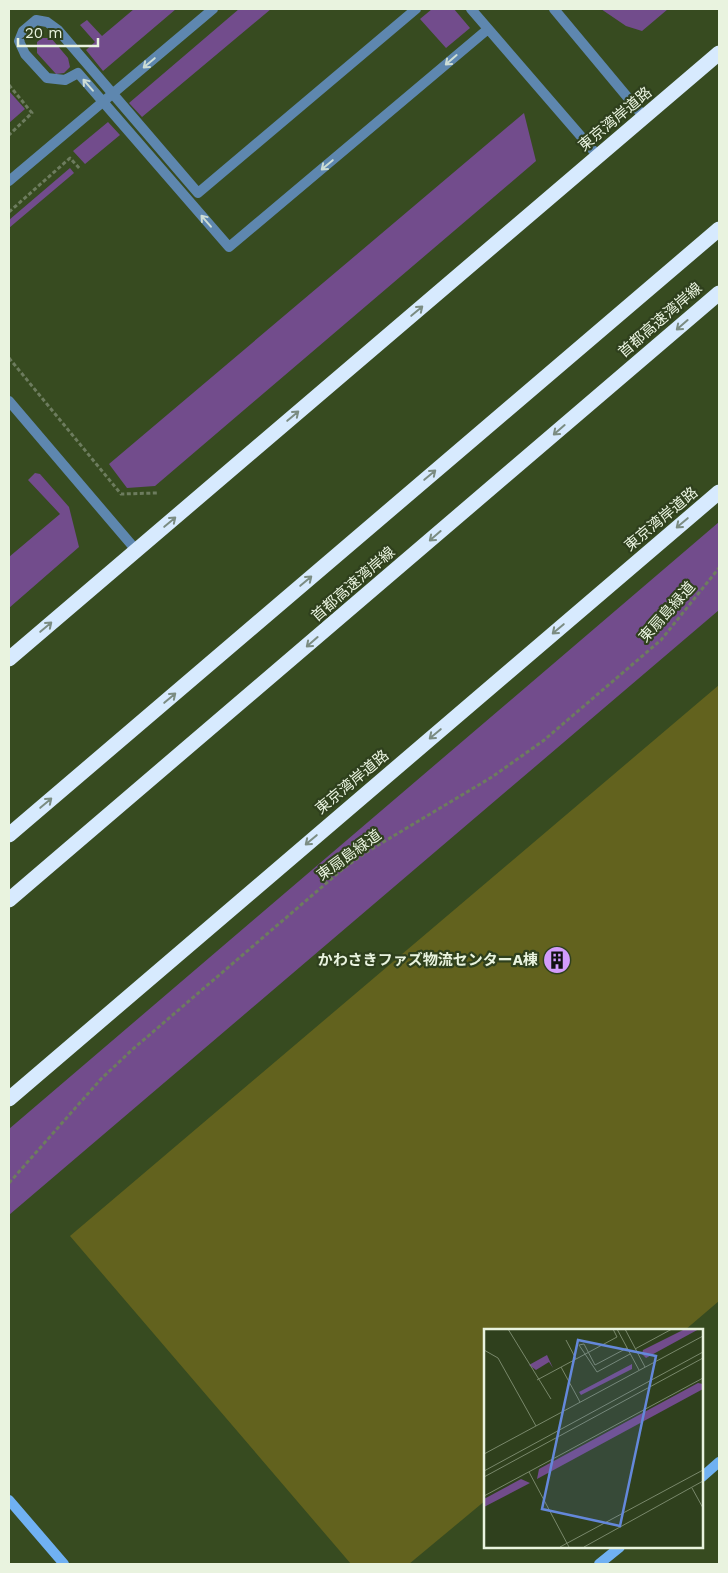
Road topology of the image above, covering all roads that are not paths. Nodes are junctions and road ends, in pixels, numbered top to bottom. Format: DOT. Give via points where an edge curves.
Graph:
graph roads {
  1 [pos="213,9"];
  2 [pos="416,9"];
  3 [pos="471,9"];
  4 [pos="554,9"];
  5 [pos="488,29"];
  6 [pos="719,53"];
  7 [pos="113,94"];
  8 [pos="103,102"];
  9 [pos="644,117"];
  10 [pos="598,156"];
  11 [pos="11,175"];
  12 [pos="719,229"];
  13 [pos="719,293"];
  14 [pos="9,401"];
  15 [pos="719,492"];
  16 [pos="136,550"];
  17 [pos="9,659"];
  18 [pos="9,835"];
  19 [pos="9,900"];
  20 [pos="9,1099"];
  21 [pos="719,1462"];
  22 [pos="703,1476"];
  23 [pos="9,1500"];
  24 [pos="619,1548"];
  25 [pos="64,1564"];
  26 [pos="599,1564"];
  1 -- 7 [label="lane, one-way"];
  2 -- 7 [label="lane" via="198,193"];
  3 -- 5 [label="lane"];
  4 -- 9 [label="lane"];
  5 -- 8 [label="lane, one-way" via="229,247"];
  5 -- 10 [label="lane"];
  6 -- 9 [label="highway, 東京湾岸道路"];
  7 -- 8 [label="lane"];
  8 -- 7 [label="lane, one-way" via="78,73 65,80 47,78 25,54 19,41 23,30 36,20 47,22 58,30"];
  8 -- 11 [label="lane"];
  9 -- 10 [label="highway, 東京湾岸道路"];
  16 -- 10 [label="highway, 東京湾岸道路, one-way"];
  18 -- 12 [label="highway, 首都高速湾岸線, one-way"];
  13 -- 19 [label="highway, 首都高速湾岸線, one-way"];
  14 -- 16 [label="lane"];
  15 -- 20 [label="highway, 東京湾岸道路, one-way"];
  17 -- 16 [label="highway, 東京湾岸道路, one-way"];
  21 -- 22 [label="street"];
  23 -- 25 [label="street"];
  24 -- 26 [label="street"];
}
